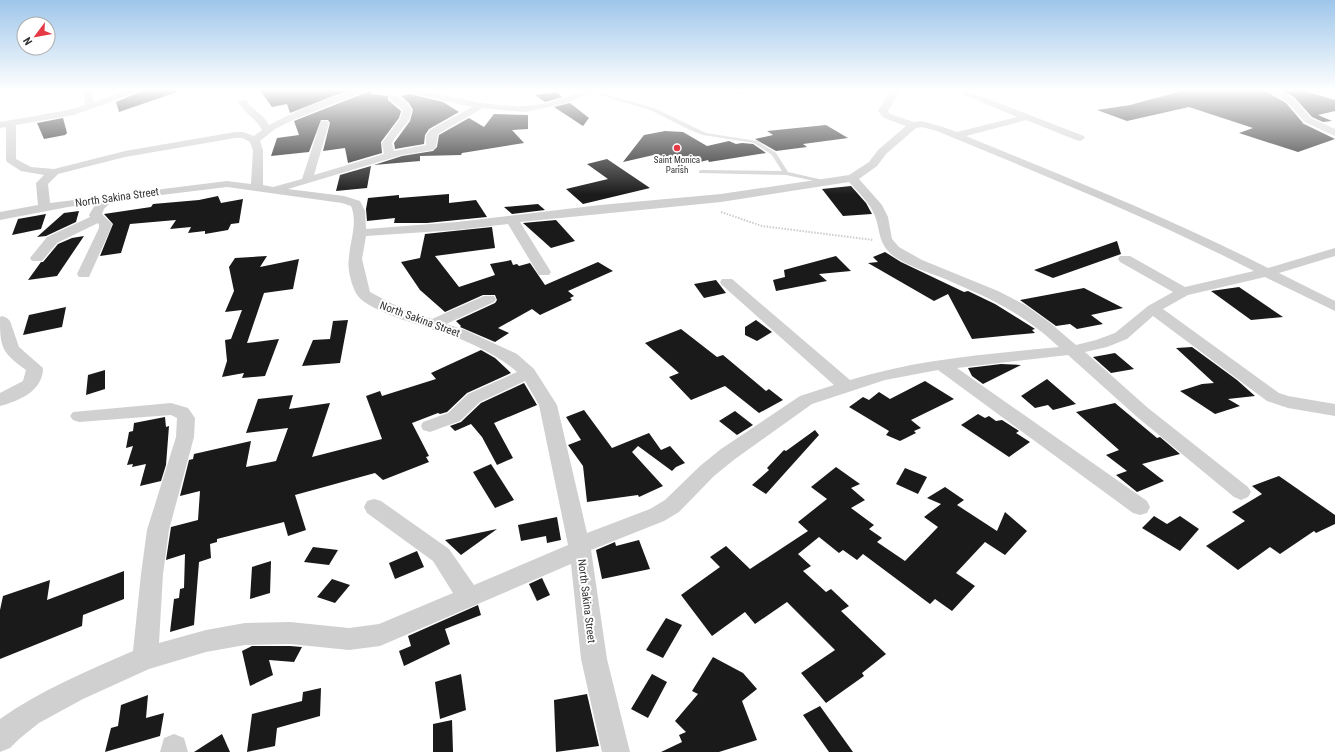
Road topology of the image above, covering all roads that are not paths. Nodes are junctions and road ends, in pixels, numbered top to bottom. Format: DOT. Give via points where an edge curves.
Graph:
graph roads {
  1 [pos="10,124"];
  2 [pos="11,124"];
  3 [pos="264,124"];
  4 [pos="278,124"];
  5 [pos="324,124"];
  6 [pos="401,124"];
  7 [pos="448,124"];
  8 [pos="682,124"];
  9 [pos="1000,124"];
  10 [pos="1045,124"];
  11 [pos="1317,124"];
  12 [pos="0,125"];
  13 [pos="913,125"];
  14 [pos="267,130"];
  15 [pos="1335,133"];
  16 [pos="955,136"];
  17 [pos="1080,138"];
  18 [pos="255,140"];
  19 [pos="390,155"];
  20 [pos="14,164"];
  21 [pos="0,170"];
  22 [pos="54,172"];
  23 [pos="701,172"];
  24 [pos="786,173"];
  25 [pos="852,178"];
  26 [pos="307,181"];
  27 [pos="830,182"];
  28 [pos="263,189"];
  29 [pos="109,198"];
  30 [pos="44,207"];
  31 [pos="0,216"];
  32 [pos="99,218"];
  33 [pos="512,220"];
  34 [pos="360,233"];
  35 [pos="1335,252"];
  36 [pos="37,258"];
  37 [pos="1125,260"];
  38 [pos="544,272"];
  39 [pos="1269,272"];
  40 [pos="84,274"];
  41 [pos="727,282"];
  42 [pos="1183,292"];
  43 [pos="489,299"];
  44 [pos="1335,307"];
  45 [pos="1153,308"];
  46 [pos="2,320"];
  47 [pos="434,324"];
  48 [pos="1072,350"];
  49 [pos="942,365"];
  50 [pos="528,373"];
  51 [pos="846,386"];
  52 [pos="0,400"];
  53 [pos="1335,410"];
  54 [pos="79,416"];
  55 [pos="430,426"];
  56 [pos="1241,492"];
  57 [pos="374,507"];
  58 [pos="1140,507"];
  59 [pos="580,547"];
  60 [pos="469,597"];
  61 [pos="145,658"];
  62 [pos="0,738"];
  63 [pos="616,752"];
  1 -- 12 [label="street"];
  2 -- 20 [label="street" via="11,160"];
  3 -- 14 [label="street"];
  4 -- 14 [label="street"];
  5 -- 26 [label="street"];
  6 -- 19 [label="street" via="388,140"];
  7 -- 19 [label="street" via="434,132 431,136 431,147"];
  8 -- 24 [label="lane" via="705,134 755,142 774,154"];
  9 -- 16 [label="street"];
  10 -- 17 [label="street"];
  11 -- 15 [label="street"];
  13 -- 16 [label="street" via="930,126"];
  13 -- 25 [label="street" via="882,152 873,164"];
  14 -- 18 [label="street"];
  16 -- 39 [label="street" via="1107,198"];
  18 -- 22 [label="street" via="243,135 217,137 125,154"];
  18 -- 28 [label="street"];
  19 -- 26 [label="street"];
  20 -- 21 [label="street"];
  20 -- 22 [label="street" via="33,171"];
  22 -- 30 [label="street" via="42,183"];
  23 -- 24 [label="lane"];
  24 -- 27 [label="lane"];
  25 -- 27 [label="street"];
  25 -- 48 [label="street" via="868,193 876,206 882,217 887,241 894,250 917,263 976,286 1020,308"];
  26 -- 28 [label="street"];
  27 -- 33 [label="street" via="721,198"];
  28 -- 29 [label="street, North Sakina Street" via="227,184"];
  28 -- 34 [label="street, North Sakina Street" via="344,200 356,204 359,211"];
  29 -- 30 [label="street, North Sakina Street"];
  29 -- 32 [label="street" via="96,212 95,215"];
  30 -- 31 [label="street, North Sakina Street"];
  32 -- 36 [label="street" via="52,240"];
  32 -- 40 [label="street" via="104,220 106,228"];
  33 -- 34 [label="street"];
  33 -- 38 [label="street"];
  34 -- 47 [label="street, North Sakina Street" via="355,259 364,295 377,304 401,314"];
  35 -- 39 [label="street"];
  37 -- 42 [label="street"];
  39 -- 42 [label="street"];
  39 -- 44 [label="street"];
  41 -- 51 [label="street"];
  42 -- 45 [label="street"];
  43 -- 47 [label="street"];
  45 -- 48 [label="street" via="1121,336 1101,344"];
  45 -- 53 [label="street" via="1273,398 1289,404 1317,405"];
  46 -- 52 [label="street" via="10,350 35,368 36,374 28,386"];
  47 -- 50 [label="street, North Sakina Street" via="506,356"];
  48 -- 49 [label="street"];
  48 -- 56 [label="street" via="1142,412"];
  49 -- 51 [label="street" via="881,376"];
  49 -- 58 [label="street"];
  50 -- 55 [label="street" via="474,398 454,417"];
  50 -- 59 [label="street, North Sakina Street" via="548,405"];
  51 -- 59 [label="street" via="806,400 728,454 672,506 657,515"];
  54 -- 61 [label="street" via="171,409 180,410 187,423 158,530"];
  57 -- 60 [label="street" via="441,555"];
  59 -- 60 [label="street"];
  59 -- 63 [label="street, North Sakina Street" via="594,659"];
  60 -- 61 [label="street" via="380,635 349,638 290,633 246,634 206,641"];
  61 -- 62 [label="street" via="43,707 9,729"];
}
